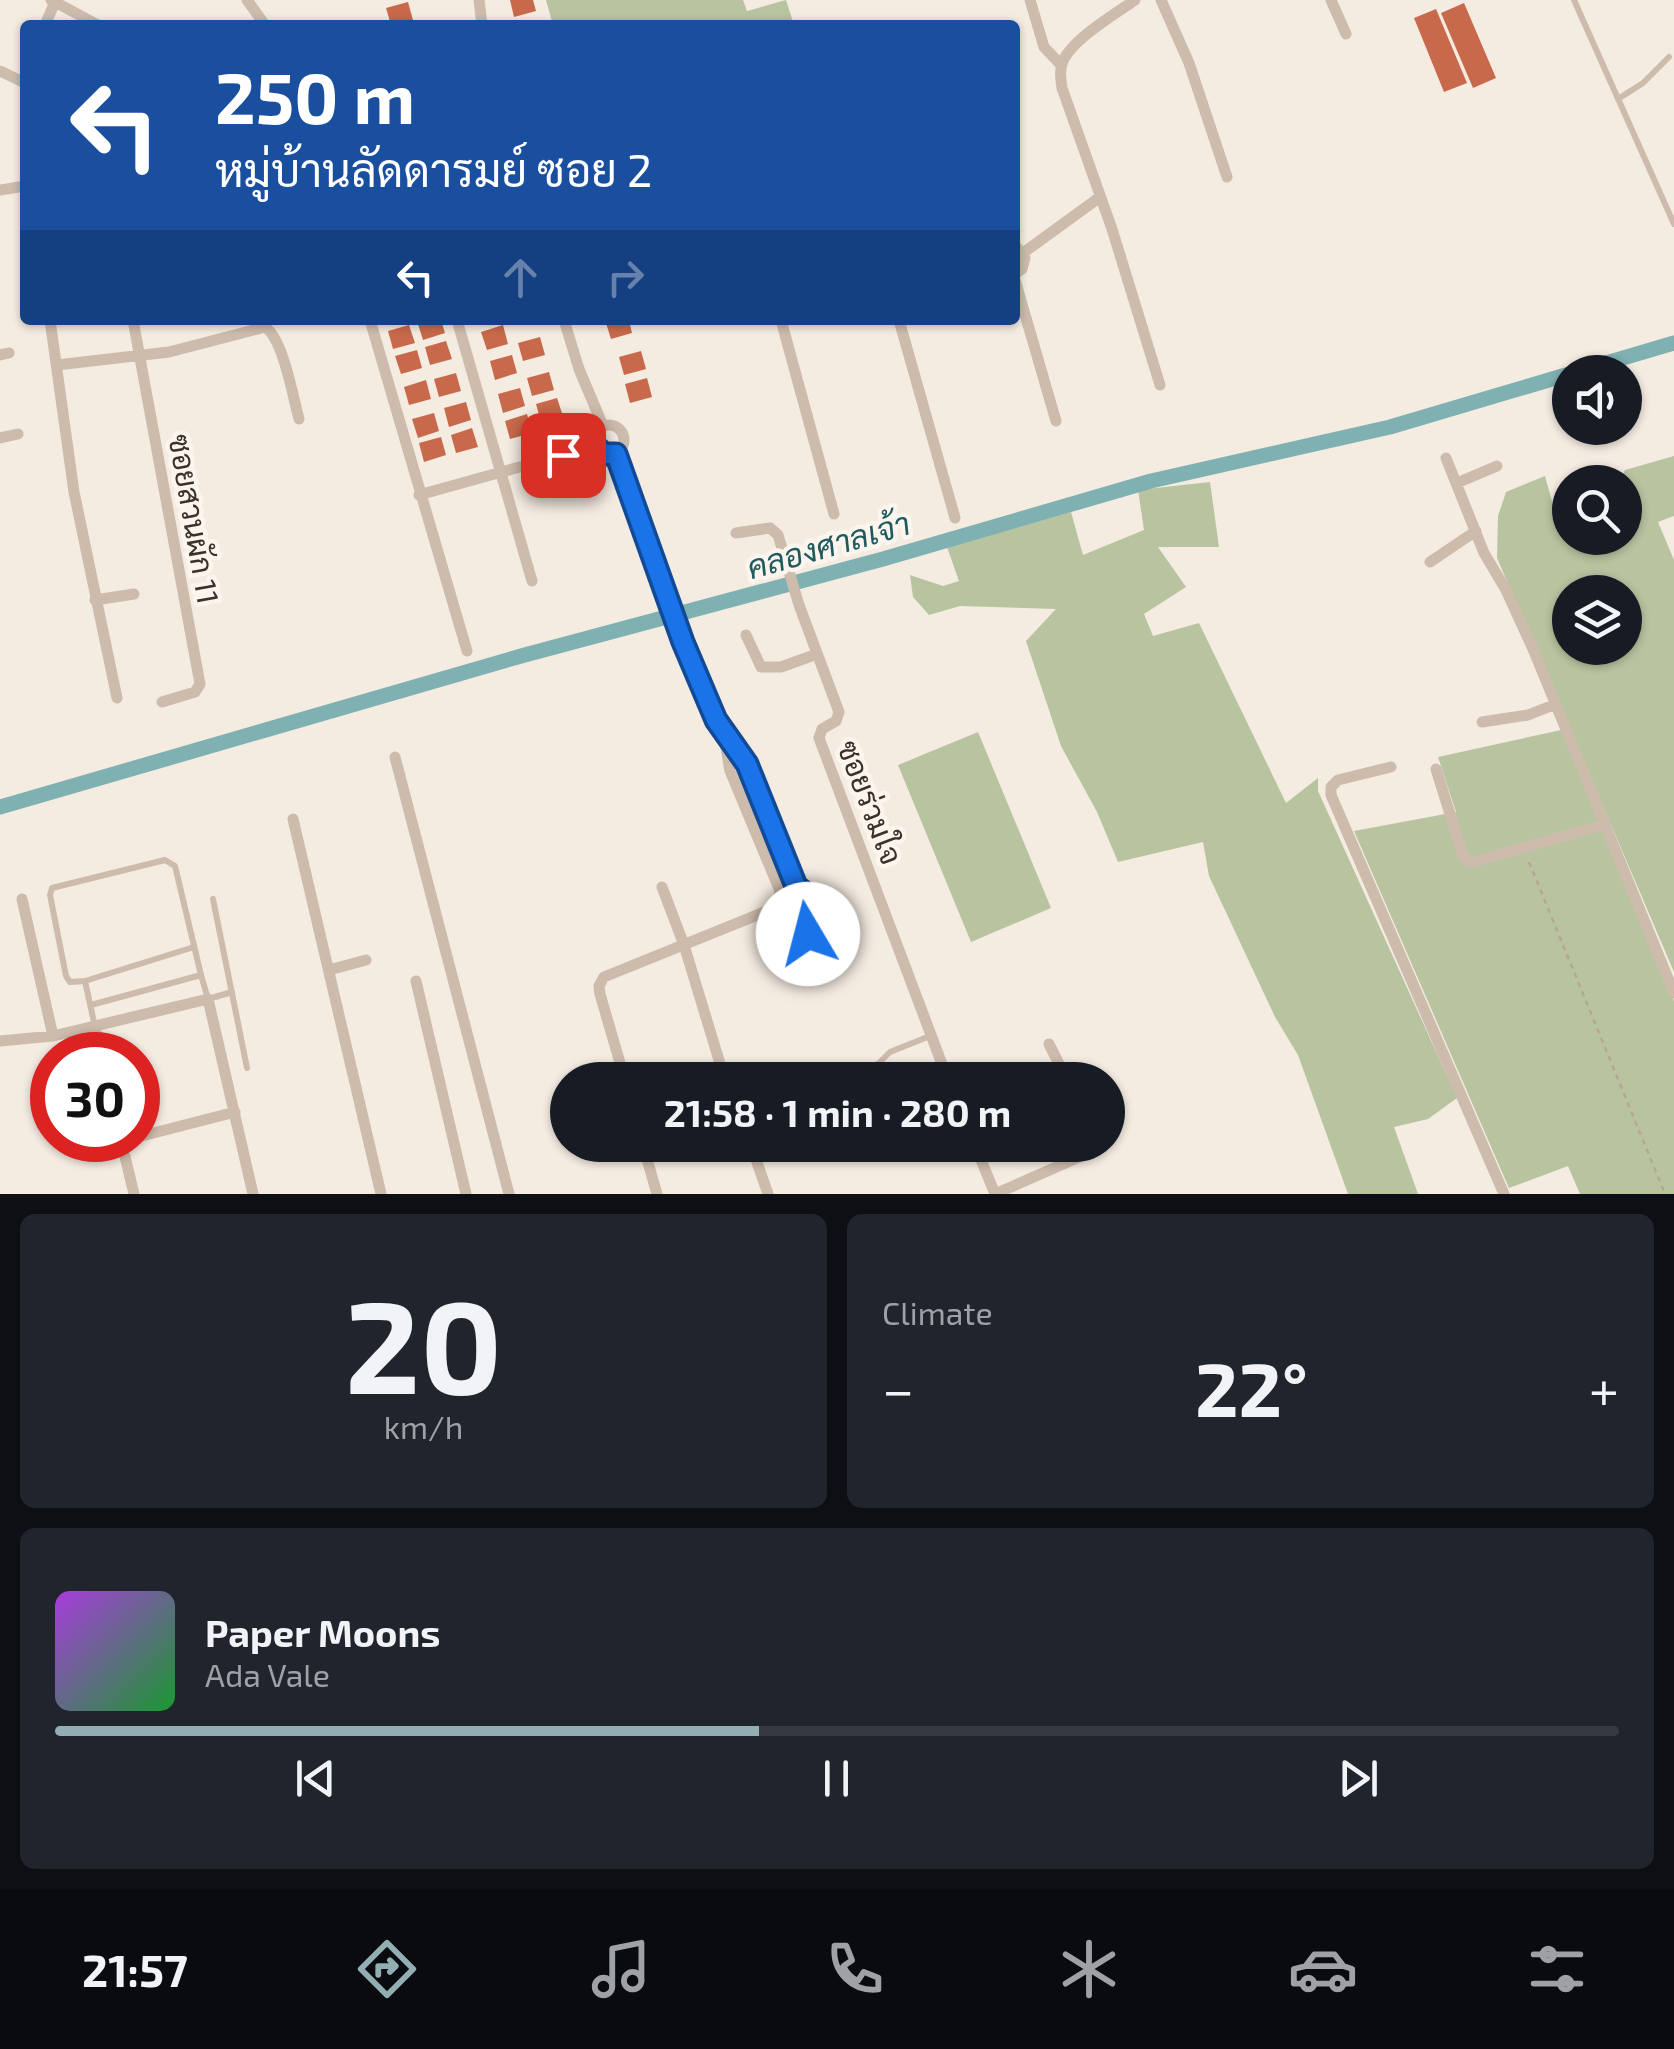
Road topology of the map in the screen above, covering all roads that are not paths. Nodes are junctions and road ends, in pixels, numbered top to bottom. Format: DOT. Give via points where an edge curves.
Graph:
graph roads {
  1 [pos="1030,0"];
  2 [pos="1135,0"];
  3 [pos="1161,0"];
  4 [pos="1331,0"];
  5 [pos="1574,0"];
  6 [pos="53,1"];
  7 [pos="89,20"];
  8 [pos="1346,34"];
  9 [pos="1668,57"];
  10 [pos="1061,65"];
  11 [pos="1618,99"];
  12 [pos="1227,177"];
  13 [pos="1100,197"];
  14 [pos="1674,224"];
  15 [pos="1020,248"];
  16 [pos="1020,295"];
  17 [pos="51,325"];
  18 [pos="134,325"];
  19 [pos="371,325"];
  20 [pos="458,325"];
  21 [pos="566,325"];
  22 [pos="783,325"];
  23 [pos="900,325"];
  24 [pos="140,357"];
  25 [pos="57,365"];
  26 [pos="1160,385"];
  27 [pos="300,419"];
  28 [pos="1056,421"];
  29 [pos="604,426"];
  30 [pos="18,434"];
  31 [pos="0,438"];
  32 [pos="595,446"];
  33 [pos="616,454"];
  34 [pos="1446,458"];
  35 [pos="1497,466"];
  36 [pos="499,474"];
  37 [pos="1457,484"];
  38 [pos="419,495"];
  39 [pos="834,514"];
  40 [pos="955,518"];
  41 [pos="1476,531"];
  42 [pos="736,533"];
  43 [pos="1430,562"];
  44 [pos="532,580"];
  45 [pos="134,594"];
  46 [pos="95,600"];
  47 [pos="746,635"];
  48 [pos="467,650"];
  49 [pos="817,654"];
  50 [pos="117,698"];
  51 [pos="162,702"];
  52 [pos="1556,704"];
  53 [pos="1482,722"];
  54 [pos="724,736"];
  55 [pos="395,757"];
  56 [pos="1391,767"];
  57 [pos="1436,768"];
  58 [pos="292,819"];
  59 [pos="1606,824"];
  60 [pos="796,886"];
  61 [pos="662,887"];
  62 [pos="780,891"];
  63 [pos="22,899"];
  64 [pos="213,900"];
  65 [pos="776,907"];
  66 [pos="800,915"];
  67 [pos="684,945"];
  68 [pos="194,948"];
  69 [pos="816,953"];
  70 [pos="366,960"];
  71 [pos="329,970"];
  72 [pos="202,976"];
  73 [pos="84,981"];
  74 [pos="416,981"];
  75 [pos="232,992"];
  76 [pos="1674,993"];
  77 [pos="208,998"];
  78 [pos="91,1005"];
  79 [pos="95,1027"];
  80 [pos="52,1032"];
  81 [pos="72,1032"];
  82 [pos="96,1032"];
  83 [pos="930,1036"];
  84 [pos="30,1038"];
  85 [pos="0,1041"];
  86 [pos="1048,1044"];
  87 [pos="620,1062"];
  88 [pos="720,1062"];
  89 [pos="880,1062"];
  90 [pos="941,1062"];
  91 [pos="1058,1062"];
  92 [pos="247,1068"];
  93 [pos="235,1112"];
  94 [pos="160,1131"];
  95 [pos="127,1162"];
  96 [pos="648,1162"];
  97 [pos="757,1162"];
  98 [pos="982,1162"];
  99 [pos="1071,1162"];
  100 [pos="134,1194"];
  101 [pos="253,1194"];
  102 [pos="381,1194"];
  103 [pos="466,1194"];
  104 [pos="508,1194"];
  105 [pos="657,1194"];
  106 [pos="768,1194"];
  107 [pos="995,1194"];
  108 [pos="1504,1194"];
  1 -- 10 [label="street" via="1044,48"];
  2 -- 10 [label="street" via="1080,41"];
  3 -- 12 [label="street"];
  4 -- 8 [label="street"];
  5 -- 11 [label="lane"];
  6 -- 7 [label="street"];
  9 -- 11 [label="lane"];
  10 -- 13 [label="street" via="1062,88"];
  11 -- 14 [label="lane"];
  13 -- 15 [label="street"];
  13 -- 26 [label="street"];
  16 -- 28 [label="street"];
  17 -- 25 [label="street"];
  18 -- 24 [label="street, ซอยสวนผัก 11"];
  19 -- 38 [label="street"];
  20 -- 36 [label="street"];
  21 -- 29 [label="street"];
  22 -- 39 [label="street"];
  23 -- 40 [label="street"];
  24 -- 25 [label="street"];
  24 -- 27 [label="street" via="270,328"];
  24 -- 51 [label="street, ซอยสวนผัก 11" via="200,684 195,692"];
  25 -- 46 [label="street"];
  29 -- 32 [label="street" via="595,433"];
  29 -- 33 [label="street" via="616,426 624,436"];
  30 -- 31 [label="street"];
  32 -- 33 [label="street"];
  32 -- 36 [label="street"];
  33 -- 54 [label="street"];
  34 -- 37 [label="street"];
  35 -- 37 [label="street"];
  36 -- 38 [label="street"];
  36 -- 44 [label="street"];
  37 -- 41 [label="street"];
  38 -- 48 [label="street"];
  41 -- 43 [label="street"];
  41 -- 52 [label="street"];
  42 -- 49 [label="street, ซอยร่วมใจ" via="774,529"];
  45 -- 46 [label="street"];
  46 -- 50 [label="street"];
  47 -- 49 [label="street" via="761,667"];
  49 -- 83 [label="street, ซอยร่วมใจ" via="839,712 819,738"];
  52 -- 53 [label="street"];
  52 -- 59 [label="street"];
  54 -- 60 [label="street" via="747,764"];
  54 -- 62 [label="street" via="730,771"];
  55 -- 104 [label="street"];
  56 -- 108 [label="street" via="1338,780 1332,795"];
  57 -- 59 [label="street" via="1467,861"];
  58 -- 71 [label="street"];
  59 -- 76 [label="street"];
  60 -- 62 [label="street"];
  60 -- 66 [label="street" via="807,899"];
  61 -- 67 [label="street"];
  62 -- 65 [label="street"];
  63 -- 80 [label="street"];
  64 -- 75 [label="lane"];
  65 -- 66 [label="street" via="789,918"];
  65 -- 67 [label="street"];
  66 -- 69 [label="street"];
  67 -- 87 [label="street" via="602,980"];
  67 -- 88 [label="street"];
  68 -- 72 [label="lane"];
  68 -- 73 [label="lane"];
  68 -- 73 [label="lane" via="171,862 58,886 50,896 66,976"];
  70 -- 71 [label="street"];
  71 -- 102 [label="street"];
  72 -- 77 [label="lane"];
  72 -- 78 [label="lane"];
  73 -- 78 [label="lane"];
  74 -- 103 [label="street"];
  75 -- 77 [label="lane"];
  75 -- 92 [label="lane"];
  77 -- 79 [label="street"];
  77 -- 93 [label="street"];
  78 -- 79 [label="lane"];
  79 -- 81 [label="street"];
  79 -- 82 [label="street"];
  83 -- 89 [label="lane"];
  83 -- 90 [label="street, ซอยร่วมใจ"];
  84 -- 85 [label="street"];
  86 -- 91 [label="street"];
  93 -- 94 [label="street"];
  93 -- 101 [label="street"];
  95 -- 100 [label="street"];
  96 -- 105 [label="street"];
  97 -- 106 [label="street"];
  98 -- 107 [label="street"];
  99 -- 107 [label="street"];
}
